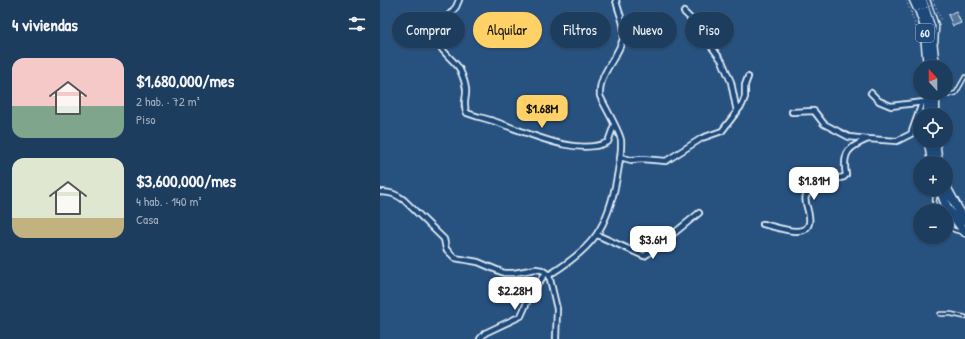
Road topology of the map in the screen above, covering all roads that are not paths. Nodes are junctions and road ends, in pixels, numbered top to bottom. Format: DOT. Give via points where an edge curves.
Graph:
graph roads {
  1 [pos="459,0"];
  2 [pos="616,0"];
  3 [pos="911,0"];
  4 [pos="916,0"];
  5 [pos="922,0"];
  6 [pos="928,0"];
  7 [pos="684,12"];
  8 [pos="934,48"];
  9 [pos="928,58"];
  10 [pos="935,60"];
  11 [pos="748,77"];
  12 [pos="965,77"];
  13 [pos="871,93"];
  14 [pos="953,94"];
  15 [pos="914,100"];
  16 [pos="928,100"];
  17 [pos="792,112"];
  18 [pos="737,113"];
  19 [pos="614,125"];
  20 [pos="868,140"];
  21 [pos="620,157"];
  22 [pos="380,192"];
  23 [pos="943,196"];
  24 [pos="951,196"];
  25 [pos="699,213"];
  26 [pos="965,220"];
  27 [pos="763,224"];
  28 [pos="953,229"];
  29 [pos="965,233"];
  30 [pos="597,235"];
  31 [pos="547,274"];
  32 [pos="940,314"];
  33 [pos="965,317"];
  34 [pos="480,339"];
  35 [pos="556,339"];
  1 -- 19 [label="street" via="435,34 437,42 462,75 466,89 464,106 467,113 558,143 593,147 608,142"];
  2 -- 19 [label="street" via="623,39 604,76 600,90 600,96"];
  3 -- 9 [label="lane"];
  4 -- 9 [label="highway, 60" via="924,24"];
  5 -- 8 [label="highway, 60" via="932,30"];
  6 -- 8 [label="lane" via="937,26"];
  7 -- 18 [label="street" via="705,33 722,61 731,82"];
  8 -- 10 [label="highway, 60"];
  11 -- 18 [label="street" via="744,101"];
  12 -- 14 [label="lane"];
  13 -- 15 [label="street" via="879,101 891,106"];
  16 -- 20 [label="street" via="908,137 897,141"];
  17 -- 20 [label="street" via="814,111 824,124 837,132"];
  18 -- 21 [label="street" via="722,131 702,138 666,161 633,161"];
  19 -- 21 [label="street" via="621,140"];
  20 -- 27 [label="street" via="855,144 848,151 844,177 827,182 808,193 805,199 810,219 806,230 798,231"];
  21 -- 30 [label="street" via="614,194"];
  22 -- 31 [label="street" via="393,193 404,200 444,239 446,249 455,258 478,262 504,273 536,269"];
  23 -- 29 [label="highway" via="947,208"];
  24 -- 26 [label="highway"];
  25 -- 30 [label="street" via="644,256"];
  28 -- 29 [label="lane"];
  30 -- 31 [label="street" via="585,248"];
  31 -- 34 [label="street" via="532,291 521,316 486,332"];
  31 -- 35 [label="street" via="557,309"];
  32 -- 33 [label="lane"];
}
